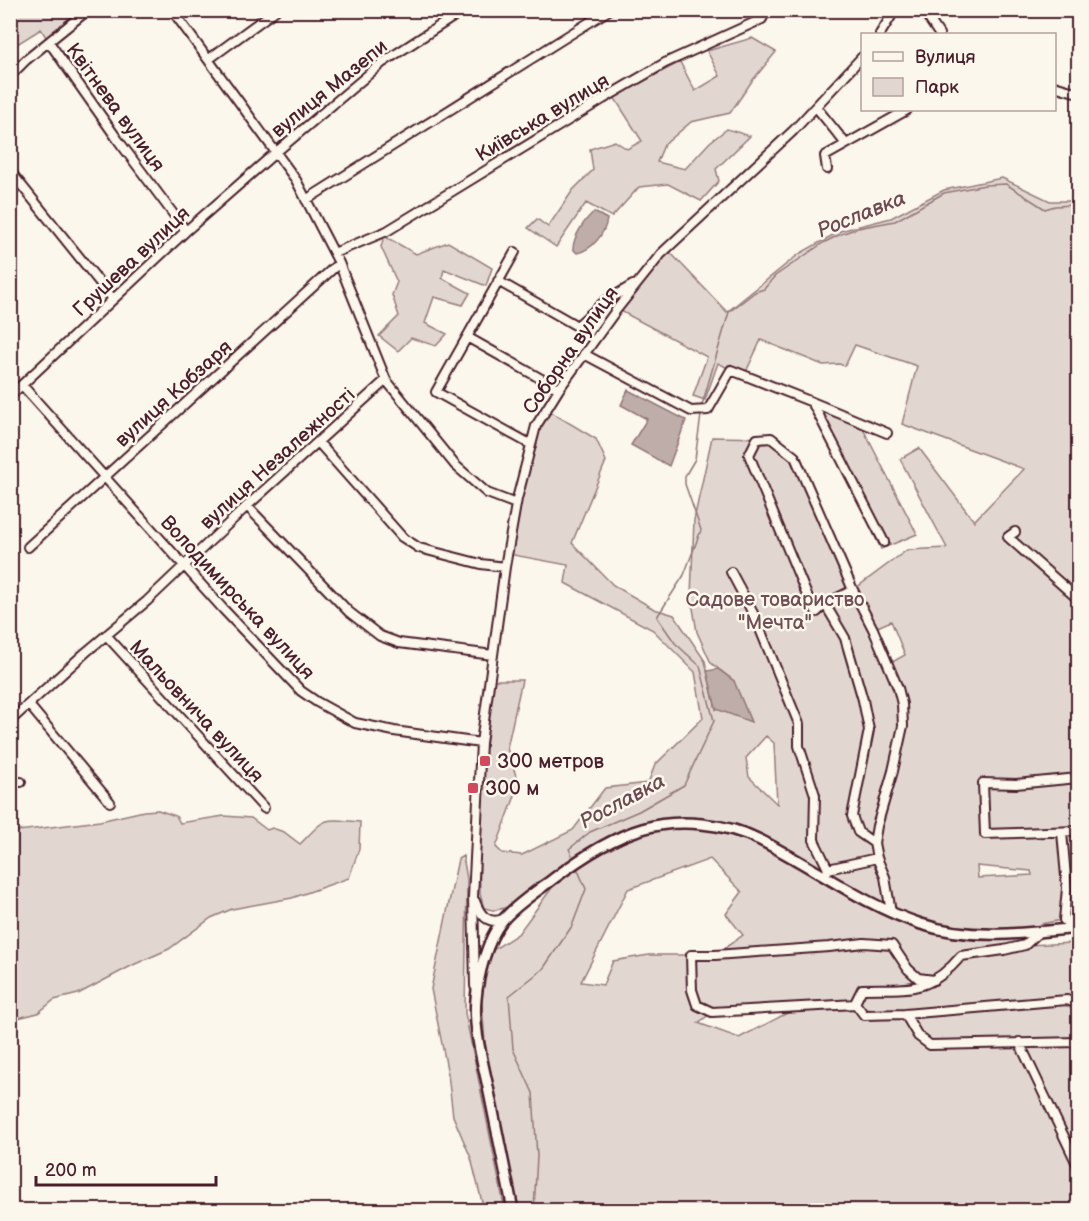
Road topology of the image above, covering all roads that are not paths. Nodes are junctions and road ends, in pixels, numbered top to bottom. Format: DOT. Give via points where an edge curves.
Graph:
graph roads {
  1 [pos="88,10"];
  2 [pos="172,10"];
  3 [pos="276,10"];
  4 [pos="464,10"];
  5 [pos="609,10"];
  6 [pos="766,10"];
  7 [pos="895,10"];
  8 [pos="923,10"];
  9 [pos="881,33"];
  10 [pos="938,33"];
  11 [pos="49,42"];
  12 [pos="861,58"];
  13 [pos="209,59"];
  14 [pos="10,76"];
  15 [pos="1056,87"];
  16 [pos="1078,93"];
  17 [pos="816,107"];
  18 [pos="905,111"];
  19 [pos="846,144"];
  20 [pos="275,153"];
  21 [pos="827,169"];
  22 [pos="10,171"];
  23 [pos="306,200"];
  24 [pos="186,231"];
  25 [pos="514,252"];
  26 [pos="334,253"];
  27 [pos="339,263"];
  28 [pos="498,281"];
  29 [pos="636,283"];
  30 [pos="114,299"];
  31 [pos="467,337"];
  32 [pos="584,354"];
  33 [pos="386,381"];
  34 [pos="22,385"];
  35 [pos="559,389"];
  36 [pos="10,396"];
  37 [pos="812,402"];
  38 [pos="887,433"];
  39 [pos="318,442"];
  40 [pos="530,444"];
  41 [pos="104,478"];
  42 [pos="516,504"];
  43 [pos="247,506"];
  44 [pos="1015,532"];
  45 [pos="884,542"];
  46 [pos="28,547"];
  47 [pos="185,565"];
  48 [pos="505,567"];
  49 [pos="731,572"];
  50 [pos="853,590"];
  51 [pos="1078,599"];
  52 [pos="825,604"];
  53 [pos="106,636"];
  54 [pos="493,655"];
  55 [pos="29,705"];
  56 [pos="10,721"];
  57 [pos="482,743"];
  58 [pos="1078,778"];
  59 [pos="10,782"];
  60 [pos="21,782"];
  61 [pos="110,802"];
  62 [pos="264,808"];
  63 [pos="1078,831"];
  64 [pos="1062,832"];
  65 [pos="874,843"];
  66 [pos="877,858"];
  67 [pos="827,873"];
  68 [pos="473,897"];
  69 [pos="891,912"];
  70 [pos="1078,915"];
  71 [pos="503,919"];
  72 [pos="1072,927"];
  73 [pos="1040,931"];
  74 [pos="934,980"];
  75 [pos="476,1000"];
  76 [pos="856,1004"];
  77 [pos="1078,1004"];
  78 [pos="905,1014"];
  79 [pos="1019,1042"];
  80 [pos="1078,1042"];
  81 [pos="1078,1166"];
  82 [pos="513,1210"];
  1 -- 11 [label="street, Квітнева вулиця"];
  2 -- 13 [label="street"];
  3 -- 13 [label="street"];
  4 -- 20 [label="street, вулиця Мазепи" via="382,63"];
  5 -- 23 [label="street"];
  6 -- 26 [label="street, Київська вулиця" via="762,19 664,63 387,231"];
  7 -- 9 [label="street"];
  8 -- 10 [label="street"];
  11 -- 14 [label="street"];
  11 -- 24 [label="street, Квітнева вулиця"];
  12 -- 17 [label="street, Соборна вулиця"];
  13 -- 20 [label="street"];
  15 -- 16 [label="street"];
  17 -- 19 [label="street"];
  17 -- 29 [label="street, Соборна вулиця" via="661,254"];
  18 -- 19 [label="street"];
  19 -- 21 [label="street" via="825,156"];
  20 -- 23 [label="street"];
  20 -- 24 [label="street, Грушева вулиця"];
  22 -- 30 [label="street"];
  23 -- 26 [label="street"];
  24 -- 30 [label="street, Грушева вулиця"];
  25 -- 28 [label="street"];
  26 -- 27 [label="street"];
  27 -- 33 [label="street"];
  27 -- 41 [label="street, вулиця Кобзаря"];
  28 -- 29 [label="street" via="577,326 604,302"];
  28 -- 31 [label="street"];
  29 -- 32 [label="street, Соборна вулиця"];
  30 -- 34 [label="street, Грушева вулиця"];
  31 -- 35 [label="street"];
  31 -- 40 [label="street" via="436,392"];
  32 -- 35 [label="street, Соборна вулиця"];
  32 -- 37 [label="street" via="691,411 708,410 731,370"];
  33 -- 39 [label="street, вулиця Незалежності"];
  33 -- 42 [label="street" via="461,471 487,493"];
  34 -- 36 [label="street, Грушева вулиця"];
  34 -- 41 [label="street, Володимирська вулиця"];
  35 -- 40 [label="street, Соборна вулиця" via="536,426"];
  37 -- 38 [label="street"];
  37 -- 45 [label="street"];
  39 -- 43 [label="street, вулиця Незалежності"];
  39 -- 48 [label="street" via="402,537 418,548"];
  40 -- 42 [label="street, Соборна вулиця"];
  41 -- 46 [label="street, вулиця Кобзаря"];
  41 -- 47 [label="street, Володимирська вулиця"];
  42 -- 48 [label="street, Соборна вулиця"];
  43 -- 47 [label="street, вулиця Незалежності"];
  43 -- 54 [label="street" via="349,612 380,636 399,643"];
  44 -- 51 [label="street" via="1008,537"];
  47 -- 53 [label="street, вулиця Незалежності"];
  47 -- 57 [label="street, Володимирська вулиця" via="282,672 317,702 355,723"];
  48 -- 54 [label="street, Соборна вулиця"];
  49 -- 67 [label="street" via="755,617 799,724 800,746 815,795 814,840"];
  50 -- 52 [label="street"];
  50 -- 52 [label="street" via="795,457 771,438 757,439 749,455 811,605 817,612"];
  50 -- 65 [label="street" via="889,664 902,704 903,726"];
  52 -- 65 [label="street" via="845,638 863,700 869,730 852,816 858,832"];
  53 -- 55 [label="street, вулиця Незалежності"];
  53 -- 62 [label="street, Мальовнича вулиця"];
  54 -- 57 [label="street, Соборна вулиця"];
  55 -- 56 [label="street, вулиця Незалежності"];
  55 -- 61 [label="street"];
  57 -- 68 [label="street, Соборна вулиця"];
  58 -- 64 [label="street" via="983,783 985,834"];
  59 -- 60 [label="street"];
  63 -- 64 [label="street"];
  64 -- 72 [label="street" via="1067,888 1064,920"];
  65 -- 66 [label="street"];
  66 -- 67 [label="street"];
  66 -- 69 [label="street"];
  67 -- 69 [label="main road"];
  67 -- 71 [label="main road" via="757,839 701,825 671,824 641,829 596,850"];
  68 -- 71 [label="street" via="487,920"];
  68 -- 75 [label="street, Соборна вулиця"];
  69 -- 73 [label="main road" via="958,933"];
  70 -- 72 [label="street"];
  71 -- 75 [label="main road" via="485,955"];
  72 -- 73 [label="main road"];
  73 -- 74 [label="street" via="1025,945 961,956 947,973"];
  74 -- 76 [label="street" via="918,988 862,989"];
  74 -- 76 [label="street" via="918,978 892,945 864,943 691,955 692,990 697,1005 712,1012"];
  75 -- 82 [label="main road" via="482,1058"];
  76 -- 78 [label="street" via="864,1015"];
  77 -- 78 [label="street" via="1067,1000"];
  78 -- 79 [label="street" via="918,1036 930,1045"];
  79 -- 80 [label="street"];
  79 -- 81 [label="street"];
}
